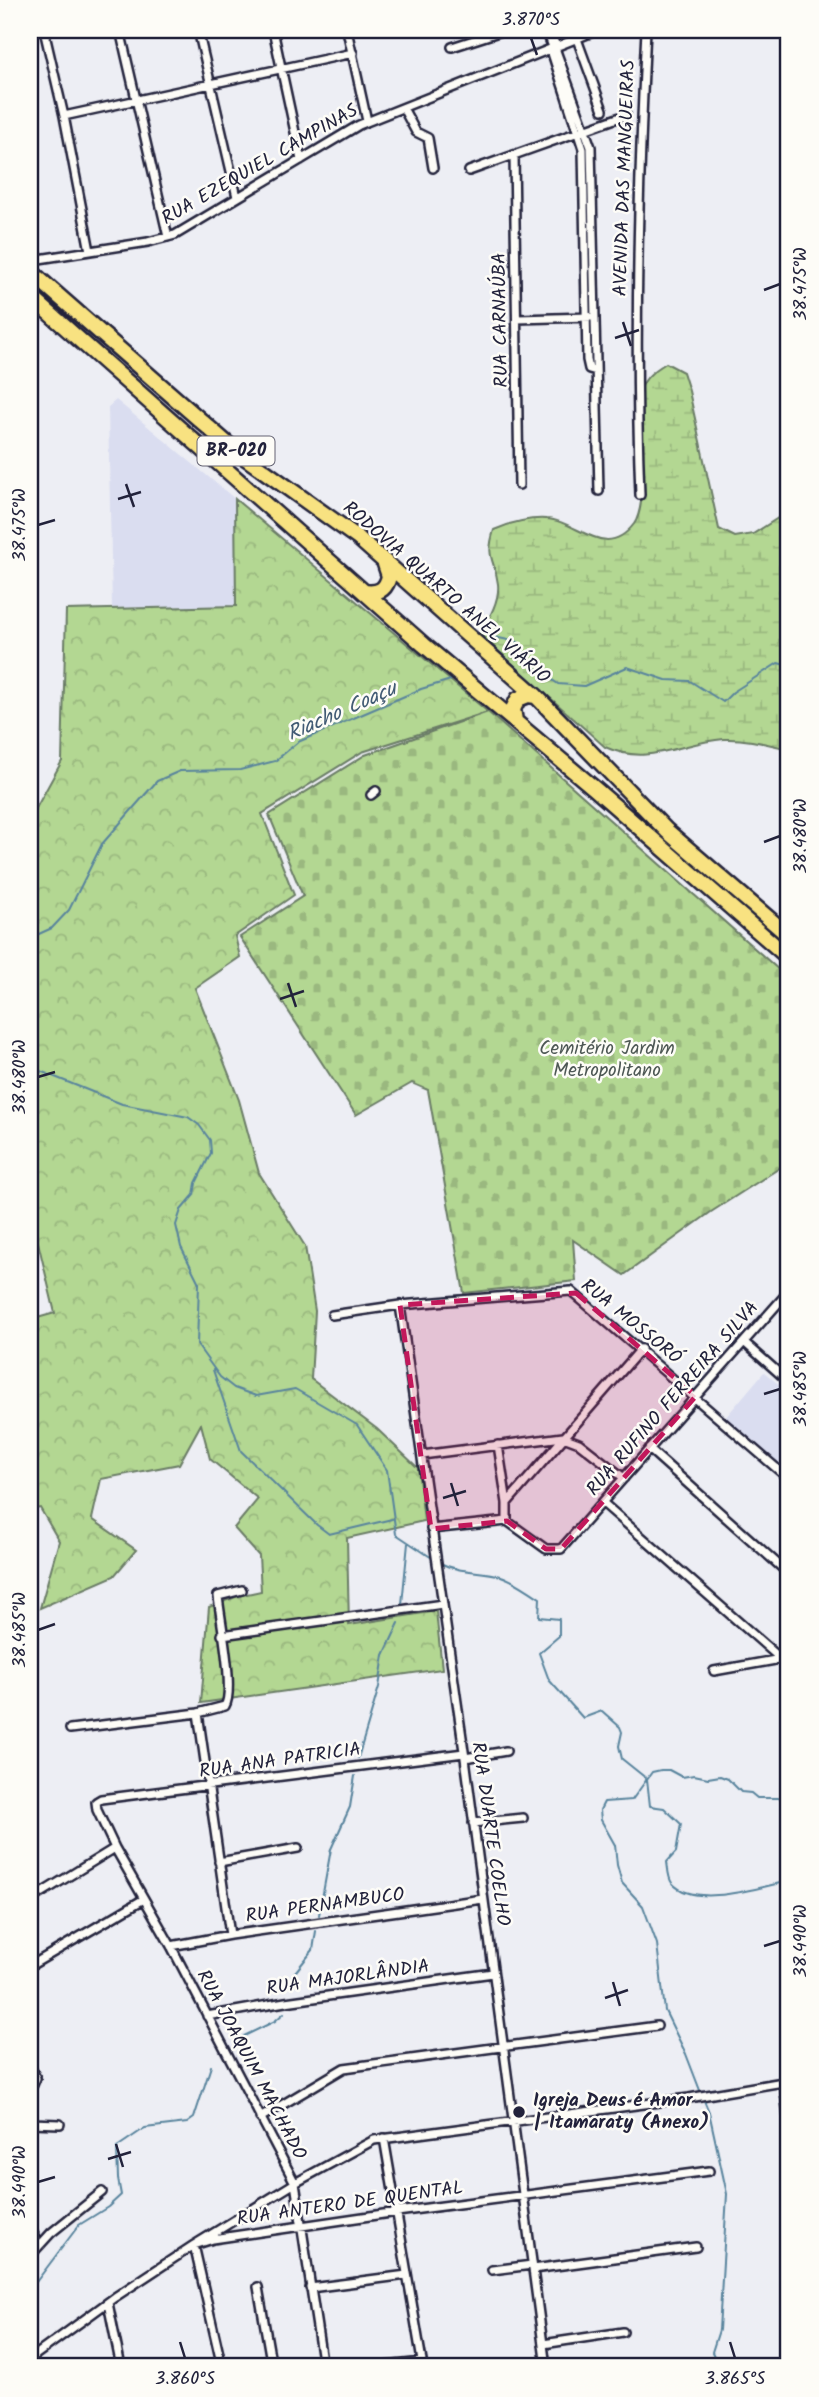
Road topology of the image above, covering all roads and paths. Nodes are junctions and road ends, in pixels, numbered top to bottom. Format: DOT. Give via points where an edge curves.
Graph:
graph roads {
  1 [pos="44,30"];
  2 [pos="120,30"];
  3 [pos="198,30"];
  4 [pos="273,30"];
  5 [pos="348,30"];
  6 [pos="505,30"];
  7 [pos="548,30"];
  8 [pos="598,30"];
  9 [pos="646,30"];
  10 [pos="578,39"];
  11 [pos="452,47"];
  12 [pos="552,47"];
  13 [pos="353,53"];
  14 [pos="281,69"];
  15 [pos="211,85"];
  16 [pos="136,100"];
  17 [pos="402,108"];
  18 [pos="603,110"];
  19 [pos="626,115"];
  20 [pos="64,117"];
  21 [pos="367,121"];
  22 [pos="582,129"];
  23 [pos="514,155"];
  24 [pos="302,160"];
  25 [pos="433,168"];
  26 [pos="469,171"];
  27 [pos="237,197"];
  28 [pos="168,237"];
  29 [pos="90,251"];
  30 [pos="34,265"];
  31 [pos="30,296"];
  32 [pos="591,317"];
  33 [pos="517,319"];
  34 [pos="130,359"];
  35 [pos="119,376"];
  36 [pos="519,485"];
  37 [pos="599,491"];
  38 [pos="640,495"];
  39 [pos="384,563"];
  40 [pos="364,592"];
  41 [pos="536,696"];
  42 [pos="515,721"];
  43 [pos="789,936"];
  44 [pos="789,958"];
  45 [pos="30,1275"];
  46 [pos="789,1291"];
  47 [pos="31,1296"];
  48 [pos="400,1306"];
  49 [pos="332,1315"];
  50 [pos="744,1342"];
  51 [pos="641,1349"];
  52 [pos="789,1382"];
  53 [pos="695,1396"];
  54 [pos="563,1437"];
  55 [pos="498,1445"];
  56 [pos="649,1449"];
  57 [pos="422,1455"];
  58 [pos="624,1478"];
  59 [pos="789,1479"];
  60 [pos="507,1503"];
  61 [pos="603,1503"];
  62 [pos="508,1521"];
  63 [pos="431,1529"];
  64 [pos="789,1574"];
  65 [pos="242,1590"];
  66 [pos="443,1604"];
  67 [pos="222,1635"];
  68 [pos="789,1653"];
  69 [pos="781,1659"];
  70 [pos="714,1671"];
  71 [pos="198,1713"];
  72 [pos="70,1729"];
  73 [pos="506,1751"];
  74 [pos="464,1755"];
  75 [pos="208,1787"];
  76 [pos="101,1800"];
  77 [pos="523,1818"];
  78 [pos="473,1823"];
  79 [pos="115,1848"];
  80 [pos="298,1848"];
  81 [pos="219,1862"];
  82 [pos="144,1899"];
  83 [pos="483,1899"];
  84 [pos="30,1900"];
  85 [pos="230,1935"];
  86 [pos="171,1946"];
  87 [pos="30,1966"];
  88 [pos="493,1973"];
  89 [pos="207,2016"];
  90 [pos="657,2026"];
  91 [pos="503,2046"];
  92 [pos="30,2066"];
  93 [pos="786,2082"];
  94 [pos="30,2085"];
  95 [pos="261,2118"];
  96 [pos="513,2122"];
  97 [pos="30,2123"];
  98 [pos="60,2124"];
  99 [pos="789,2126"];
  100 [pos="384,2138"];
  101 [pos="709,2171"];
  102 [pos="295,2183"];
  103 [pos="102,2192"];
  104 [pos="522,2197"];
  105 [pos="397,2212"];
  106 [pos="302,2226"];
  107 [pos="30,2227"];
  108 [pos="39,2245"];
  109 [pos="194,2245"];
  110 [pos="696,2247"];
  111 [pos="30,2256"];
  112 [pos="532,2267"];
  113 [pos="492,2270"];
  114 [pos="407,2275"];
  115 [pos="258,2287"];
  116 [pos="310,2288"];
  117 [pos="108,2303"];
  118 [pos="623,2332"];
  119 [pos="543,2344"];
  120 [pos="30,2359"];
  121 [pos="422,2365"];
  122 [pos="121,2367"];
  123 [pos="222,2367"];
  124 [pos="272,2367"];
  125 [pos="323,2367"];
  126 [pos="376,2367"];
  127 [pos="546,2367"];
  1 -- 20 [label="street"];
  2 -- 16 [label="street"];
  3 -- 15 [label="street"];
  4 -- 14 [label="street"];
  5 -- 13 [label="street"];
  6 -- 11 [label="street"];
  7 -- 12 [label="street"];
  8 -- 10 [label="street, RUA EZEQUIEL CAMPINAS"];
  9 -- 38 [label="street, AVENIDA DAS MANGUEIRAS" via="635,376"];
  10 -- 12 [label="street, RUA EZEQUIEL CAMPINAS"];
  10 -- 18 [label="street"];
  12 -- 17 [label="street, RUA EZEQUIEL CAMPINAS"];
  12 -- 22 [label="street, AVENIDA DAS MANGUEIRAS"];
  13 -- 14 [label="street"];
  13 -- 21 [label="street"];
  14 -- 15 [label="street"];
  14 -- 24 [label="street"];
  15 -- 16 [label="street"];
  15 -- 27 [label="street"];
  16 -- 20 [label="street"];
  16 -- 28 [label="street"];
  17 -- 21 [label="street, RUA EZEQUIEL CAMPINAS"];
  17 -- 25 [label="street" via="416,132 428,138"];
  19 -- 22 [label="street"];
  20 -- 29 [label="street"];
  21 -- 24 [label="street, RUA EZEQUIEL CAMPINAS"];
  22 -- 23 [label="street"];
  22 -- 32 [label="street, AVENIDA DAS MANGUEIRAS"];
  23 -- 26 [label="street"];
  23 -- 33 [label="street, RUA CARNAÚBA"];
  24 -- 27 [label="street, RUA EZEQUIEL CAMPINAS"];
  27 -- 28 [label="street, RUA EZEQUIEL CAMPINAS"];
  28 -- 29 [label="street, RUA EZEQUIEL CAMPINAS"];
  29 -- 30 [label="street, RUA EZEQUIEL CAMPINAS"];
  30 -- 34 [label="highway, RODOVIA QUARTO ANEL VIÁRIO / BR-020"];
  31 -- 35 [label="highway, BR-020"];
  32 -- 33 [label="street"];
  32 -- 37 [label="street, AVENIDA DAS MANGUEIRAS" via="588,366 596,371"];
  33 -- 36 [label="street, RUA CARNAÚBA"];
  34 -- 35 [label="highway"];
  34 -- 39 [label="highway, RODOVIA QUARTO ANEL VIÁRIO / BR-020" via="232,448 358,538"];
  35 -- 40 [label="highway, BR-020"];
  39 -- 40 [label="highway" via="389,576 385,586 377,593"];
  39 -- 41 [label="highway, RODOVIA QUARTO ANEL VIÁRIO / BR-020"];
  40 -- 42 [label="highway, BR-020"];
  41 -- 42 [label="highway" via="518,699 513,709"];
  41 -- 43 [label="highway, RODOVIA QUARTO ANEL VIÁRIO / BR-020" via="650,815"];
  42 -- 44 [label="highway, BR-020"];
  45 -- 47 [label="street"];
  46 -- 50 [label="street, RUA RUFINO FERREIRA SILVA"];
  48 -- 49 [label="street, RUA MOSSORÓ"];
  48 -- 51 [label="street, RUA MOSSORÓ" via="571,1291"];
  48 -- 57 [label="street, RUA DUARTE COELHO"];
  50 -- 52 [label="street"];
  50 -- 53 [label="street, RUA RUFINO FERREIRA SILVA"];
  51 -- 53 [label="street, RUA MOSSORÓ"];
  51 -- 54 [label="street"];
  53 -- 56 [label="street, RUA RUFINO FERREIRA SILVA"];
  53 -- 59 [label="street, RUA MOSSORÓ"];
  54 -- 55 [label="street"];
  54 -- 58 [label="street" via="579,1443"];
  54 -- 60 [label="street"];
  55 -- 57 [label="street"];
  55 -- 60 [label="street"];
  56 -- 58 [label="street, RUA RUFINO FERREIRA SILVA"];
  56 -- 64 [label="street"];
  57 -- 63 [label="street, RUA DUARTE COELHO"];
  58 -- 61 [label="street, RUA RUFINO FERREIRA SILVA"];
  60 -- 62 [label="street"];
  61 -- 62 [label="street, RUA RUFINO FERREIRA SILVA" via="561,1549 546,1549"];
  61 -- 69 [label="street"];
  62 -- 63 [label="street"];
  63 -- 66 [label="street, RUA DUARTE COELHO"];
  65 -- 67 [label="street" via="218,1596"];
  66 -- 67 [label="street"];
  66 -- 74 [label="street, RUA DUARTE COELHO"];
  67 -- 71 [label="street" via="229,1701 222,1708"];
  68 -- 69 [label="street"];
  69 -- 70 [label="street"];
  71 -- 72 [label="street"];
  71 -- 75 [label="street"];
  73 -- 74 [label="street, RUA ANA PATRICIA"];
  74 -- 75 [label="street, RUA ANA PATRICIA"];
  74 -- 78 [label="street, RUA DUARTE COELHO"];
  75 -- 76 [label="street, RUA ANA PATRICIA"];
  75 -- 81 [label="street"];
  76 -- 79 [label="street, RUA JOAQUIM MACHADO" via="96,1802 97,1811"];
  77 -- 78 [label="street"];
  78 -- 83 [label="street, RUA DUARTE COELHO"];
  79 -- 82 [label="street, RUA JOAQUIM MACHADO"];
  79 -- 84 [label="street"];
  80 -- 81 [label="street"];
  81 -- 85 [label="street"];
  82 -- 86 [label="street, RUA JOAQUIM MACHADO"];
  82 -- 87 [label="street"];
  83 -- 85 [label="street, RUA PERNAMBUCO"];
  83 -- 88 [label="street, RUA DUARTE COELHO"];
  85 -- 86 [label="street, RUA PERNAMBUCO"];
  86 -- 89 [label="street, RUA JOAQUIM MACHADO"];
  88 -- 89 [label="street, RUA MAJORLÂNDIA"];
  88 -- 91 [label="street, RUA DUARTE COELHO"];
  89 -- 95 [label="street, RUA JOAQUIM MACHADO"];
  90 -- 91 [label="street"];
  91 -- 95 [label="street" via="344,2068"];
  91 -- 96 [label="street, RUA DUARTE COELHO"];
  92 -- 94 [label="street" via="36,2078"];
  93 -- 96 [label="street"];
  93 -- 99 [label="street"];
  95 -- 102 [label="street, RUA JOAQUIM MACHADO"];
  96 -- 100 [label="street"];
  96 -- 104 [label="street, RUA DUARTE COELHO"];
  97 -- 98 [label="street"];
  100 -- 102 [label="street"];
  100 -- 105 [label="street"];
  101 -- 104 [label="street, RUA ANTERO DE QUENTAL"];
  102 -- 106 [label="street, RUA JOAQUIM MACHADO"];
  102 -- 109 [label="street"];
  103 -- 108 [label="street"];
  104 -- 105 [label="street, RUA ANTERO DE QUENTAL"];
  104 -- 112 [label="street, RUA DUARTE COELHO"];
  105 -- 106 [label="street, RUA ANTERO DE QUENTAL"];
  105 -- 114 [label="street"];
  106 -- 109 [label="street, RUA ANTERO DE QUENTAL"];
  106 -- 116 [label="street, RUA JOAQUIM MACHADO"];
  107 -- 108 [label="street"];
  108 -- 111 [label="street"];
  109 -- 117 [label="street, RUA ANTERO DE QUENTAL"];
  109 -- 123 [label="street"];
  110 -- 112 [label="street"];
  112 -- 113 [label="street"];
  112 -- 119 [label="street, RUA DUARTE COELHO"];
  114 -- 116 [label="street"];
  114 -- 121 [label="street"];
  115 -- 124 [label="street"];
  116 -- 125 [label="street, RUA JOAQUIM MACHADO"];
  117 -- 120 [label="street, RUA ANTERO DE QUENTAL"];
  117 -- 122 [label="street"];
  118 -- 119 [label="street"];
  119 -- 127 [label="street, RUA DUARTE COELHO"];
  121 -- 126 [label="street"];
}
